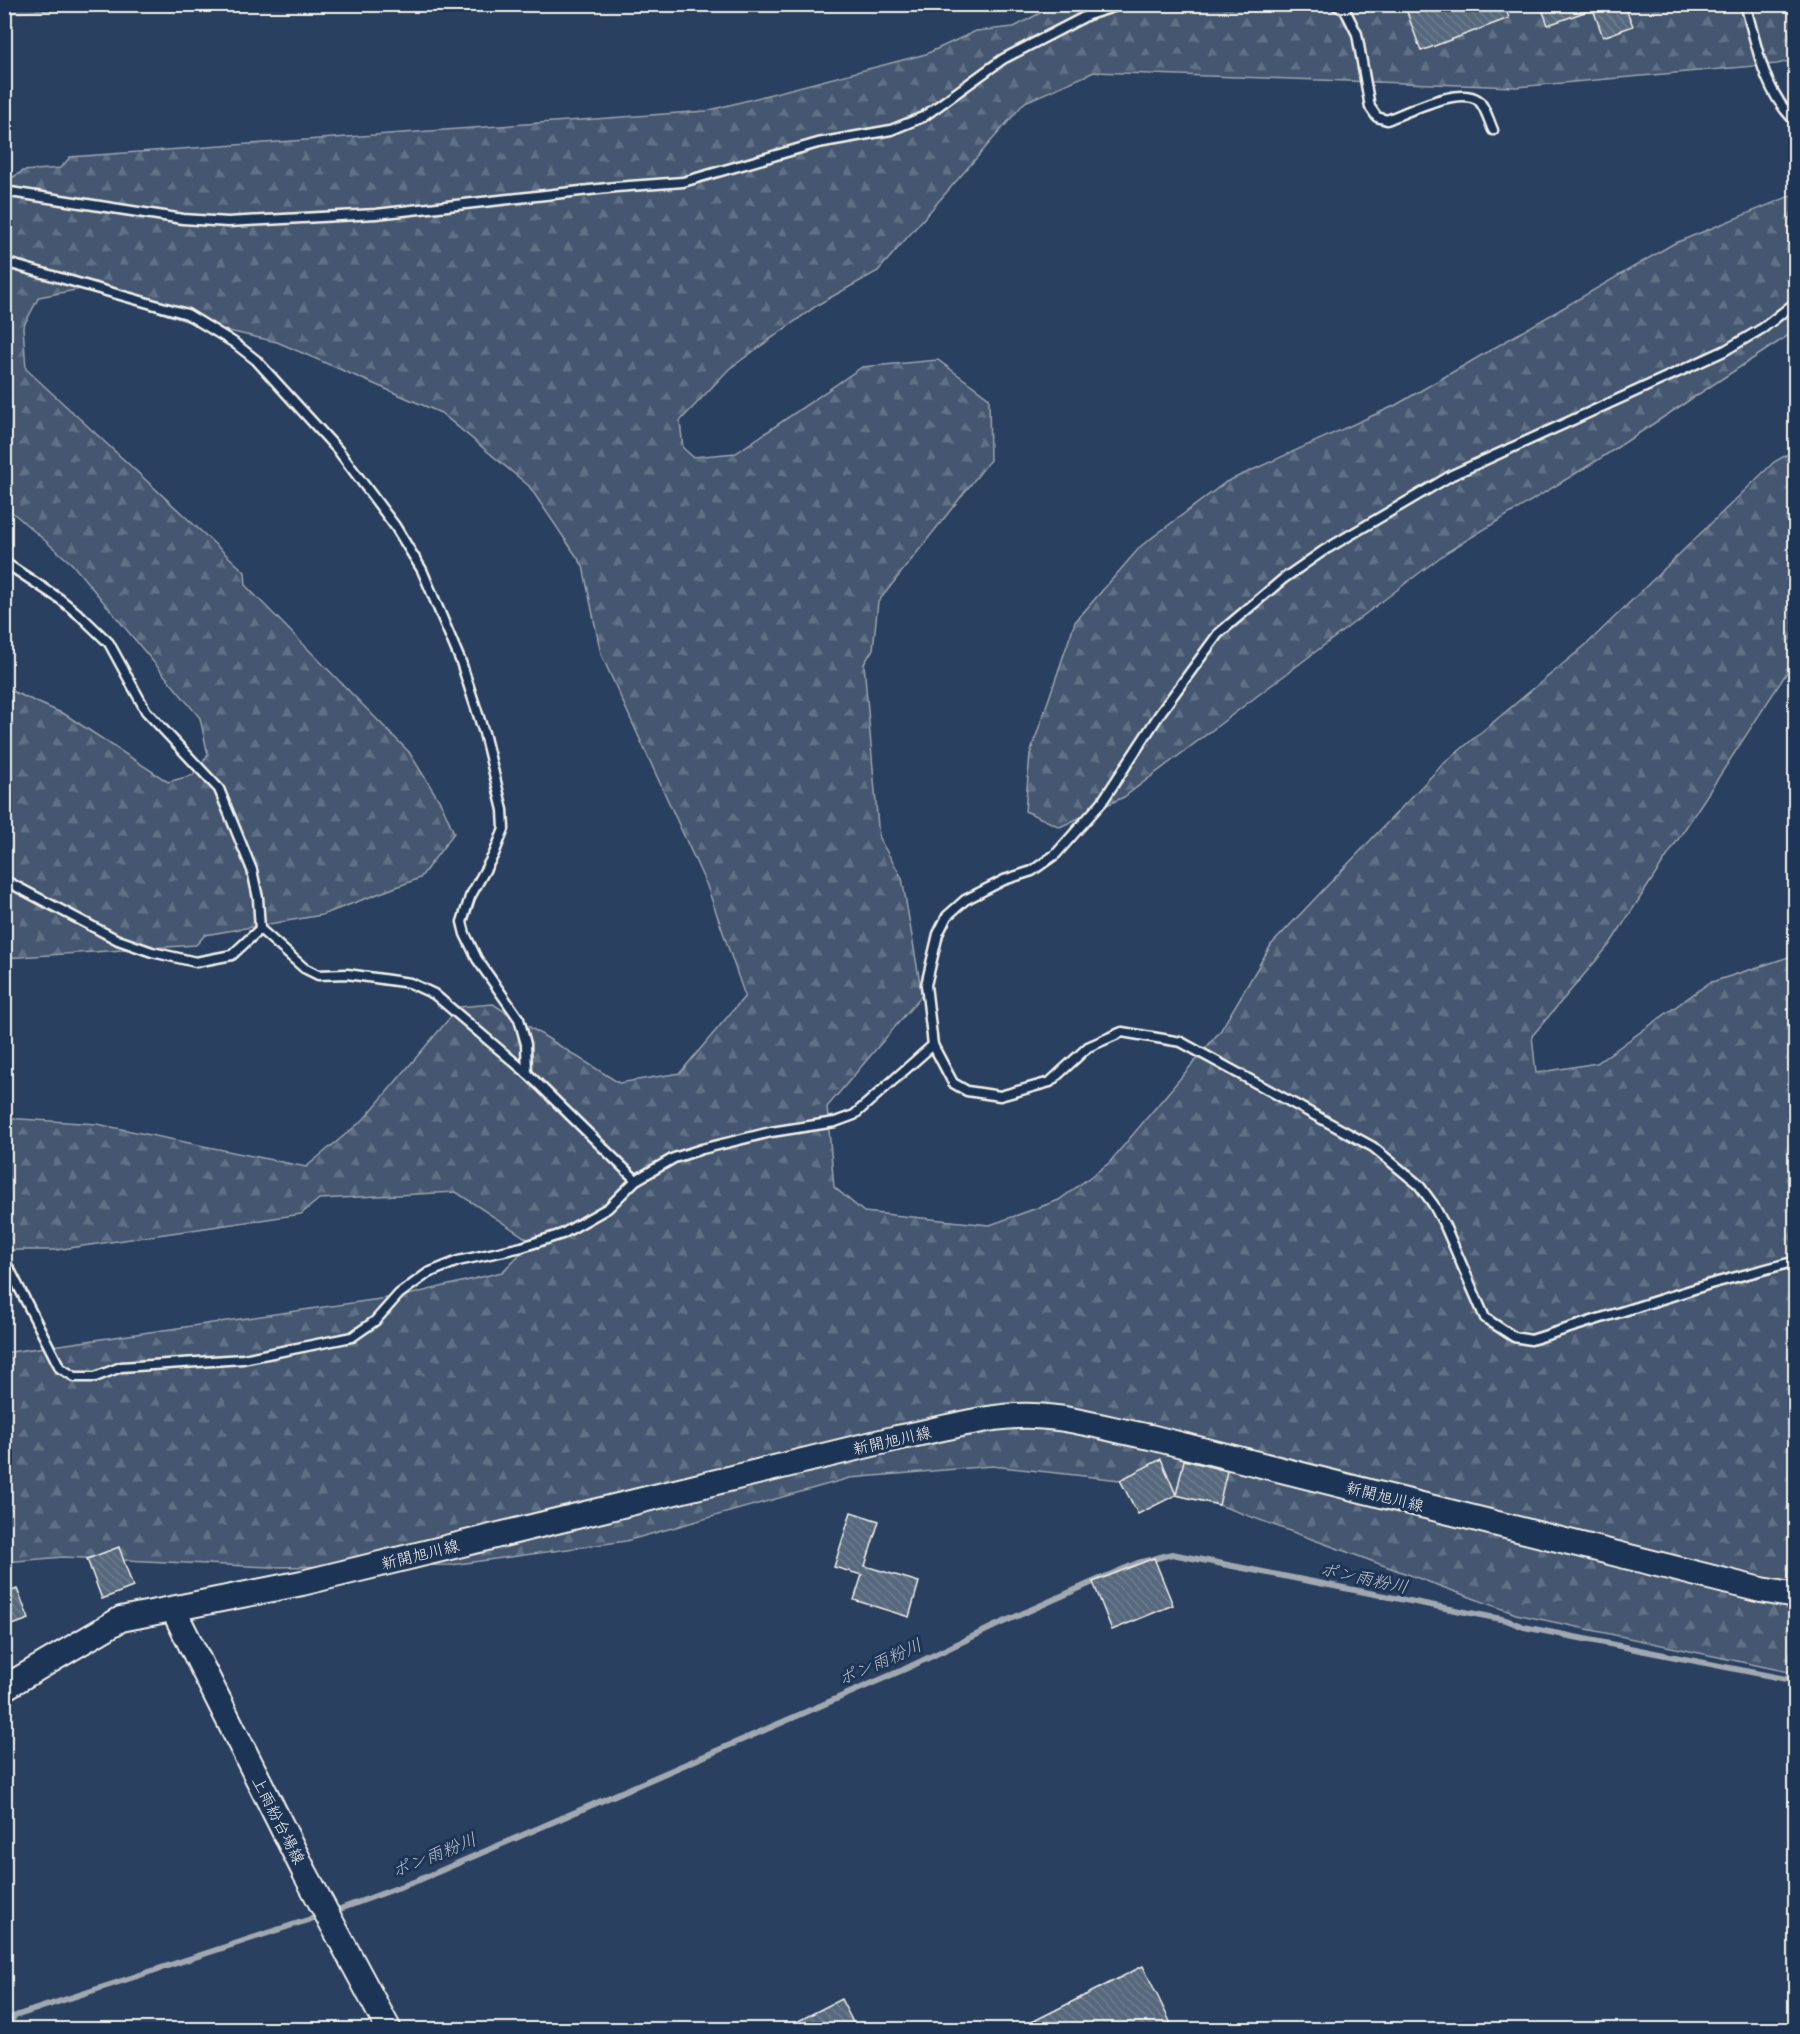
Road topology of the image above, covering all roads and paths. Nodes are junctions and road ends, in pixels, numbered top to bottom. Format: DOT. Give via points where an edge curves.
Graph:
graph roads {
  1 [pos="1123,4"];
  2 [pos="1334,4"];
  3 [pos="1745,4"];
  4 [pos="1796,122"];
  5 [pos="1493,130"];
  6 [pos="4,191"];
  7 [pos="4,262"];
  8 [pos="1796,302"];
  9 [pos="4,562"];
  10 [pos="4,880"];
  11 [pos="260,929"];
  12 [pos="933,1046"];
  13 [pos="527,1073"];
  14 [pos="636,1180"];
  15 [pos="1796,1261"];
  16 [pos="4,1264"];
  17 [pos="1796,1596"];
  18 [pos="173,1609"];
  19 [pos="4,1688"];
  20 [pos="389,2030"];
  1 -- 6 [label="lane" via="1088,15 1004,59 923,117 891,130 818,143 683,182 376,214 228,222 183,219"];
  2 -- 5 [label="lane" via="1345,10 1357,34 1370,107 1377,117 1387,120 1454,95 1467,95 1479,101"];
  3 -- 4 [label="lane" via="1770,88"];
  7 -- 13 [label="lane" via="187,314 233,342 256,360 338,450 395,526 422,570 461,662 503,810 504,829 462,922 477,958 519,1019 526,1044"];
  8 -- 12 [label="lane" via="1724,351 1452,475 1323,551 1218,634 1102,802 1056,854 1032,871 965,900 947,916 938,934 926,985"];
  9 -- 11 [label="lane" via="60,599 109,643 146,711 219,789 252,870"];
  10 -- 11 [label="lane" via="118,940 196,962 232,955"];
  11 -- 13 [label="lane" via="304,968 318,975 347,974 410,983 434,994"];
  12 -- 14 [label="lane" via="854,1115 702,1149 674,1158"];
  12 -- 15 [label="lane" via="953,1083 967,1091 1000,1096 1050,1082 1088,1047 1122,1032 1181,1042 1373,1147 1419,1185 1433,1204 1485,1318 1514,1337 1531,1340"];
  13 -- 14 [label="lane"];
  14 -- 16 [label="lane" via="608,1208 562,1234 458,1261 428,1273 352,1337 243,1359 121,1367 95,1377 75,1377 60,1368"];
  17 -- 18 [label="main road, 新開旭川線" via="1150,1437 1032,1416 988,1420 897,1438 302,1583"];
  18 -- 19 [label="main road, 新開旭川線" via="121,1619"];
  18 -- 20 [label="main road, 上雨紛台場線" via="305,1873"];
}
